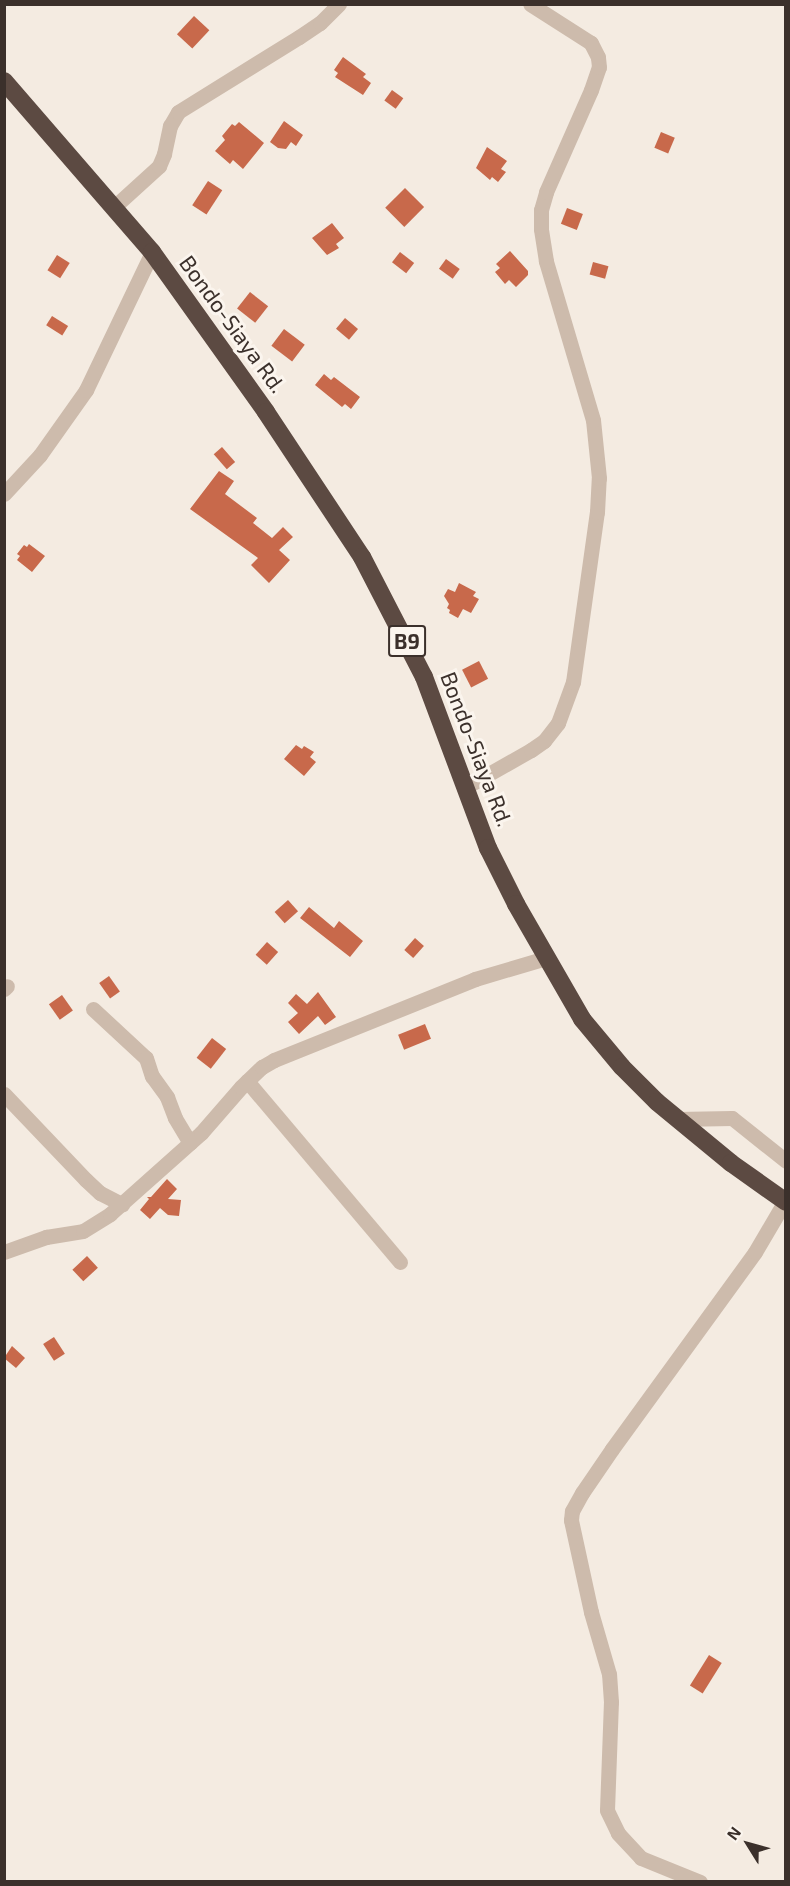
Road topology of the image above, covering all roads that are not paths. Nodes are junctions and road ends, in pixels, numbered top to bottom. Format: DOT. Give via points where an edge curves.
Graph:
graph roads {
  1 [pos="339,4"];
  2 [pos="530,4"];
  3 [pos="5,82"];
  4 [pos="114,207"];
  5 [pos="152,252"];
  6 [pos="4,494"];
  7 [pos="464,788"];
  8 [pos="546,958"];
  9 [pos="93,1009"];
  10 [pos="247,1081"];
  11 [pos="4,1094"];
  12 [pos="677,1119"];
  13 [pos="190,1143"];
  14 [pos="786,1161"];
  15 [pos="785,1201"];
  16 [pos="122,1203"];
  17 [pos="4,1252"];
  18 [pos="400,1262"];
  19 [pos="700,1881"];
  1 -- 4 [label="street" via="306,32 178,112 159,166"];
  2 -- 7 [label="street" via="591,43 598,57 599,67 591,90 541,210 546,261 593,420 597,512 573,682 558,723 531,750"];
  3 -- 4 [label="highway, Bondo-Siaya Rd. / B9"];
  4 -- 5 [label="highway, Bondo-Siaya Rd. / B9"];
  5 -- 6 [label="street" via="86,390 40,455"];
  5 -- 7 [label="highway, Bondo-Siaya Rd. / B9" via="272,421 362,558 418,662"];
  7 -- 8 [label="highway, Bondo-Siaya Rd. / B9" via="488,848"];
  8 -- 10 [label="street" via="475,979 274,1060"];
  8 -- 12 [label="highway, Bondo-Siaya Rd. / B9" via="582,1019 638,1083"];
  9 -- 13 [label="street" via="146,1058"];
  10 -- 13 [label="street"];
  10 -- 18 [label="street"];
  11 -- 16 [label="street" via="86,1180"];
  12 -- 14 [label="street" via="732,1118"];
  12 -- 15 [label="highway, Bondo-Siaya Rd. / B9"];
  13 -- 16 [label="street"];
  15 -- 19 [label="street" via="755,1252 612,1449 572,1511 591,1612 609,1674 607,1810 618,1833 641,1858"];
  16 -- 17 [label="street" via="83,1231 46,1237"];
}
